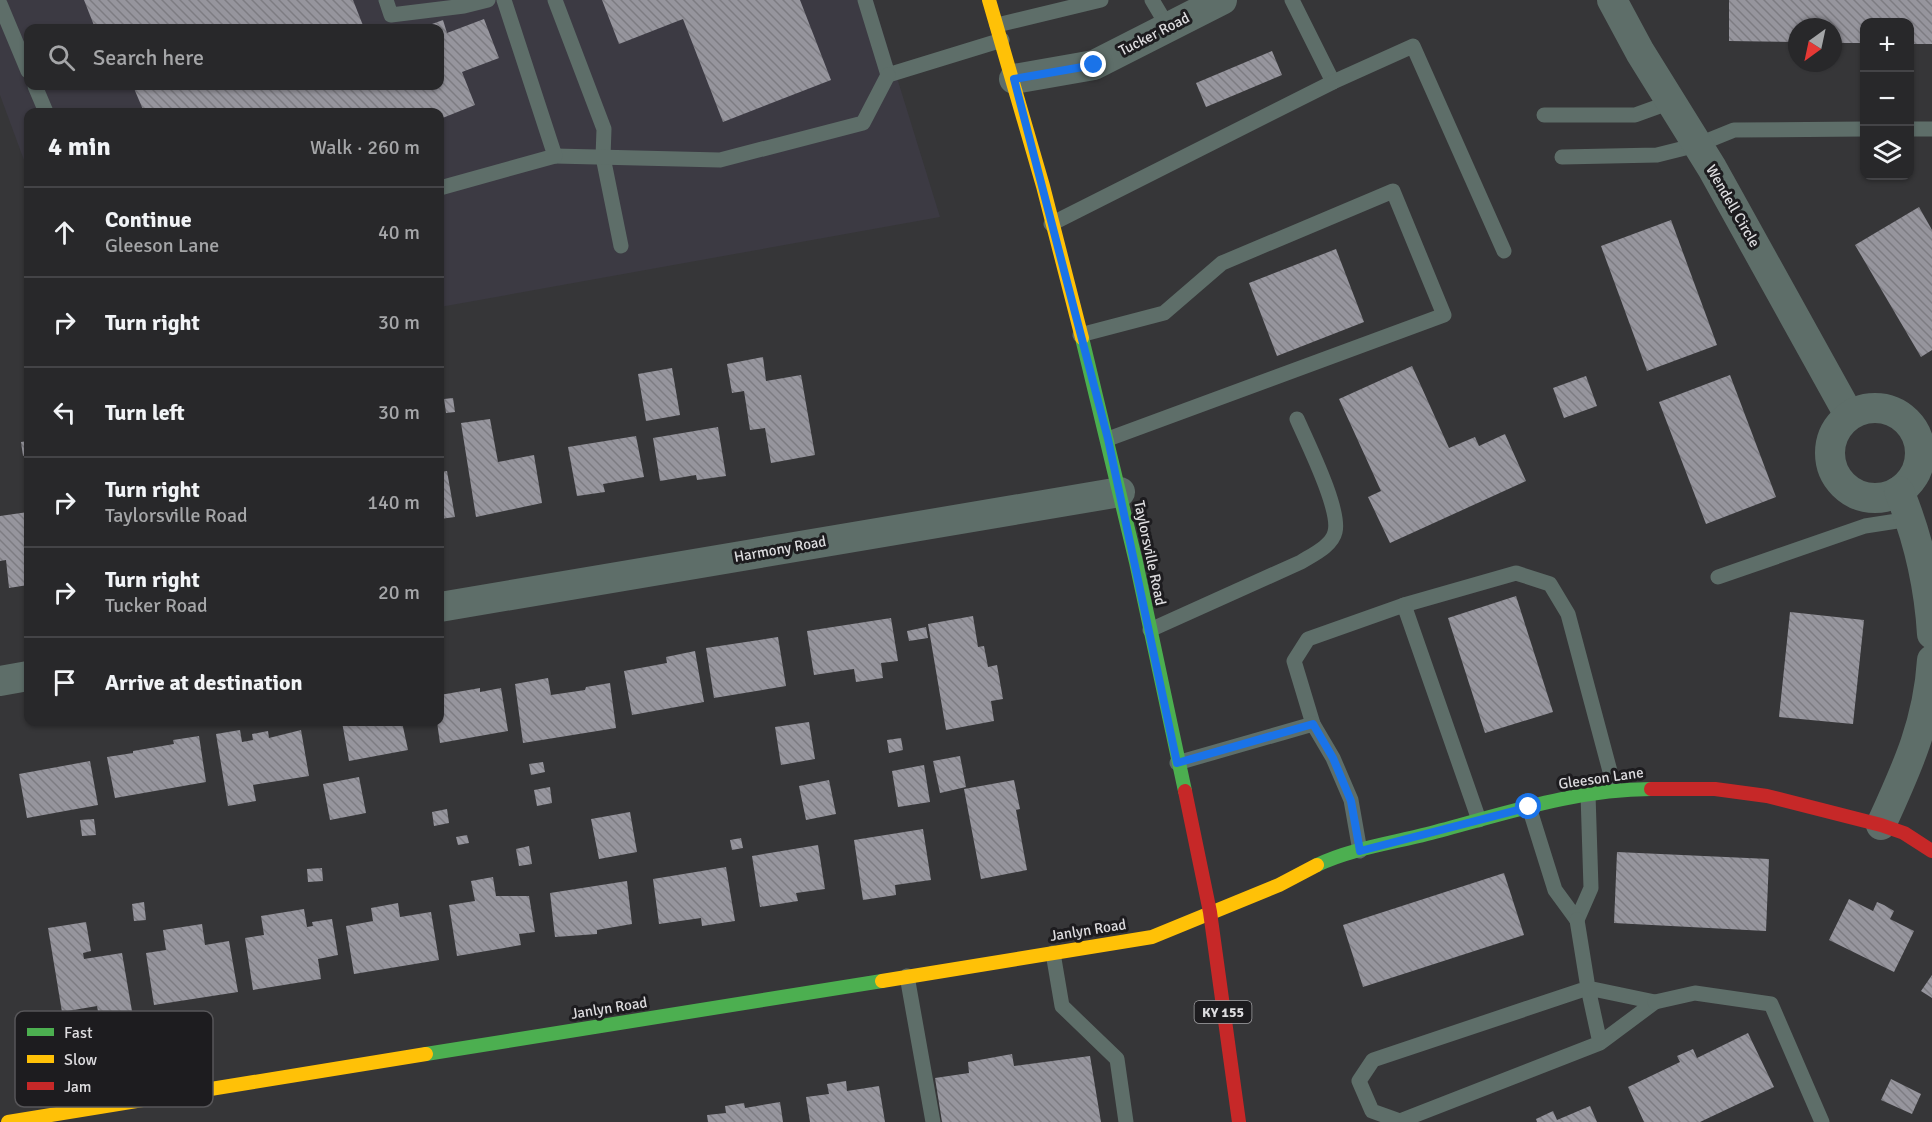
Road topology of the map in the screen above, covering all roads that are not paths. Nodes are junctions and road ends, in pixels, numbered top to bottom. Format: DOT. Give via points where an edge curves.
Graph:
graph roads {
  1 [pos="386,0"];
  2 [pos="488,0"];
  3 [pos="504,0"];
  4 [pos="555,0"];
  5 [pos="865,0"];
  6 [pos="989,0"];
  7 [pos="1101,0"];
  8 [pos="1152,0"];
  9 [pos="1222,0"];
  10 [pos="1292,0"];
  11 [pos="1612,0"];
  12 [pos="0,4"];
  13 [pos="997,25"];
  14 [pos="1168,27"];
  15 [pos="1002,40"];
  16 [pos="24,61"];
  17 [pos="888,75"];
  18 [pos="1014,79"];
  19 [pos="1333,82"];
  20 [pos="36,90"];
  21 [pos="1671,102"];
  22 [pos="44,108"];
  23 [pos="1544,115"];
  24 [pos="1860,129"];
  25 [pos="1914,129"];
  26 [pos="1932,129"];
  27 [pos="1697,145"];
  28 [pos="555,156"];
  29 [pos="603,157"];
  30 [pos="1562,157"];
  31 [pos="444,187"];
  32 [pos="1051,224"];
  33 [pos="621,246"];
  34 [pos="1504,251"];
  35 [pos="1080,334"];
  36 [pos="1849,415"];
  37 [pos="1297,419"];
  38 [pos="1108,439"];
  39 [pos="1925,469"];
  40 [pos="1899,491"];
  41 [pos="1120,492"];
  42 [pos="1910,519"];
  43 [pos="1718,576"];
  44 [pos="1404,605"];
  45 [pos="444,606"];
  46 [pos="1150,630"];
  47 [pos="1932,634"];
  48 [pos="1932,660"];
  49 [pos="24,677"];
  50 [pos="0,681"];
  51 [pos="1313,724"];
  52 [pos="1177,763"];
  53 [pos="1614,790"];
  54 [pos="1588,794"];
  55 [pos="1529,807"];
  56 [pos="1479,820"];
  57 [pos="1881,825"];
  58 [pos="1360,851"];
  59 [pos="1932,851"];
  60 [pos="1210,912"];
  61 [pos="1577,920"];
  62 [pos="1053,953"];
  63 [pos="907,976"];
  64 [pos="1588,988"];
  65 [pos="1655,1002"];
  66 [pos="1600,1043"];
  67 [pos="213,1089"];
  68 [pos="100,1107"];
  69 [pos="8,1122"];
  70 [pos="933,1122"];
  71 [pos="1126,1122"];
  72 [pos="1239,1122"];
  73 [pos="1822,1122"];
  1 -- 2 [label="lane" via="391,15"];
  3 -- 28 [label="lane"];
  4 -- 29 [label="lane" via="604,129"];
  5 -- 17 [label="lane"];
  6 -- 13 [label="street, Taylorsville Road / KY 155"];
  7 -- 13 [label="lane"];
  8 -- 14 [label="lane"];
  9 -- 14 [label="street, Tucker Road"];
  10 -- 19 [label="lane"];
  11 -- 21 [label="street, Wendell Circle"];
  12 -- 16 [label="lane"];
  13 -- 15 [label="street, Taylorsville Road / KY 155"];
  14 -- 18 [label="street, Tucker Road" via="1094,65"];
  15 -- 17 [label="lane"];
  15 -- 18 [label="street, Taylorsville Road / KY 155"];
  17 -- 29 [label="lane" via="863,123 720,160"];
  18 -- 32 [label="street, Taylorsville Road / KY 155"];
  19 -- 32 [label="lane"];
  19 -- 34 [label="lane" via="1413,46"];
  20 -- 22 [label="lane"];
  21 -- 23 [label="lane" via="1635,115"];
  21 -- 27 [label="street, Wendell Circle"];
  24 -- 27 [label="lane" via="1734,130"];
  25 -- 26 [label="lane"];
  27 -- 30 [label="lane" via="1657,155"];
  27 -- 36 [label="street, Wendell Circle"];
  28 -- 29 [label="lane"];
  28 -- 31 [label="lane"];
  29 -- 33 [label="lane"];
  32 -- 35 [label="street, Taylorsville Road / KY 155"];
  35 -- 38 [label="street, Taylorsville Road / KY 155"];
  35 -- 38 [label="lane" via="1164,313 1221,262 1393,191 1444,315"];
  36 -- 39 [label="street" via="1876,408 1903,417 1919,440"];
  36 -- 40 [label="street" via="1831,440 1833,471 1842,484 1869,498"];
  37 -- 46 [label="lane" via="1336,515 1335,534 1322,549 1301,562"];
  38 -- 41 [label="street, Taylorsville Road / KY 155"];
  39 -- 40 [label="street"];
  40 -- 42 [label="street"];
  41 -- 45 [label="street, Harmony Road"];
  41 -- 46 [label="street, Taylorsville Road / KY 155"];
  42 -- 43 [label="lane" via="1865,526"];
  42 -- 47 [label="street" via="1918,544"];
  44 -- 51 [label="lane" via="1308,639 1294,662"];
  44 -- 53 [label="lane" via="1516,573 1550,584 1568,614"];
  44 -- 56 [label="lane"];
  46 -- 52 [label="street, Taylorsville Road / KY 155"];
  48 -- 57 [label="street" via="1924,720 1913,755"];
  49 -- 50 [label="street"];
  51 -- 52 [label="lane"];
  51 -- 58 [label="lane" via="1351,801"];
  52 -- 60 [label="street, Taylorsville Road / KY 155"];
  53 -- 54 [label="street, Gleeson Lane"];
  53 -- 57 [label="street, Gleeson Lane" via="1715,789 1790,801"];
  54 -- 55 [label="street, Gleeson Lane"];
  54 -- 61 [label="lane" via="1591,888"];
  55 -- 56 [label="street, Gleeson Lane"];
  55 -- 61 [label="lane" via="1555,890"];
  56 -- 58 [label="street, Gleeson Lane"];
  57 -- 59 [label="street, Gleeson Lane" via="1904,833"];
  58 -- 60 [label="street, Gleeson Lane" via="1322,863"];
  60 -- 62 [label="street, Janlyn Road" via="1152,937"];
  60 -- 72 [label="street, Taylorsville Road / KY 155"];
  61 -- 64 [label="lane"];
  62 -- 63 [label="street, Janlyn Road"];
  62 -- 71 [label="lane" via="1062,1006 1117,1059"];
  63 -- 67 [label="street, Janlyn Road"];
  63 -- 70 [label="lane"];
  64 -- 65 [label="lane"];
  64 -- 66 [label="lane"];
  64 -- 66 [label="lane" via="1372,1060 1359,1081 1372,1111 1400,1121"];
  65 -- 66 [label="lane"];
  65 -- 73 [label="lane" via="1695,993 1771,1004"];
  68 -- 69 [label="street, Janlyn Road"];
}
